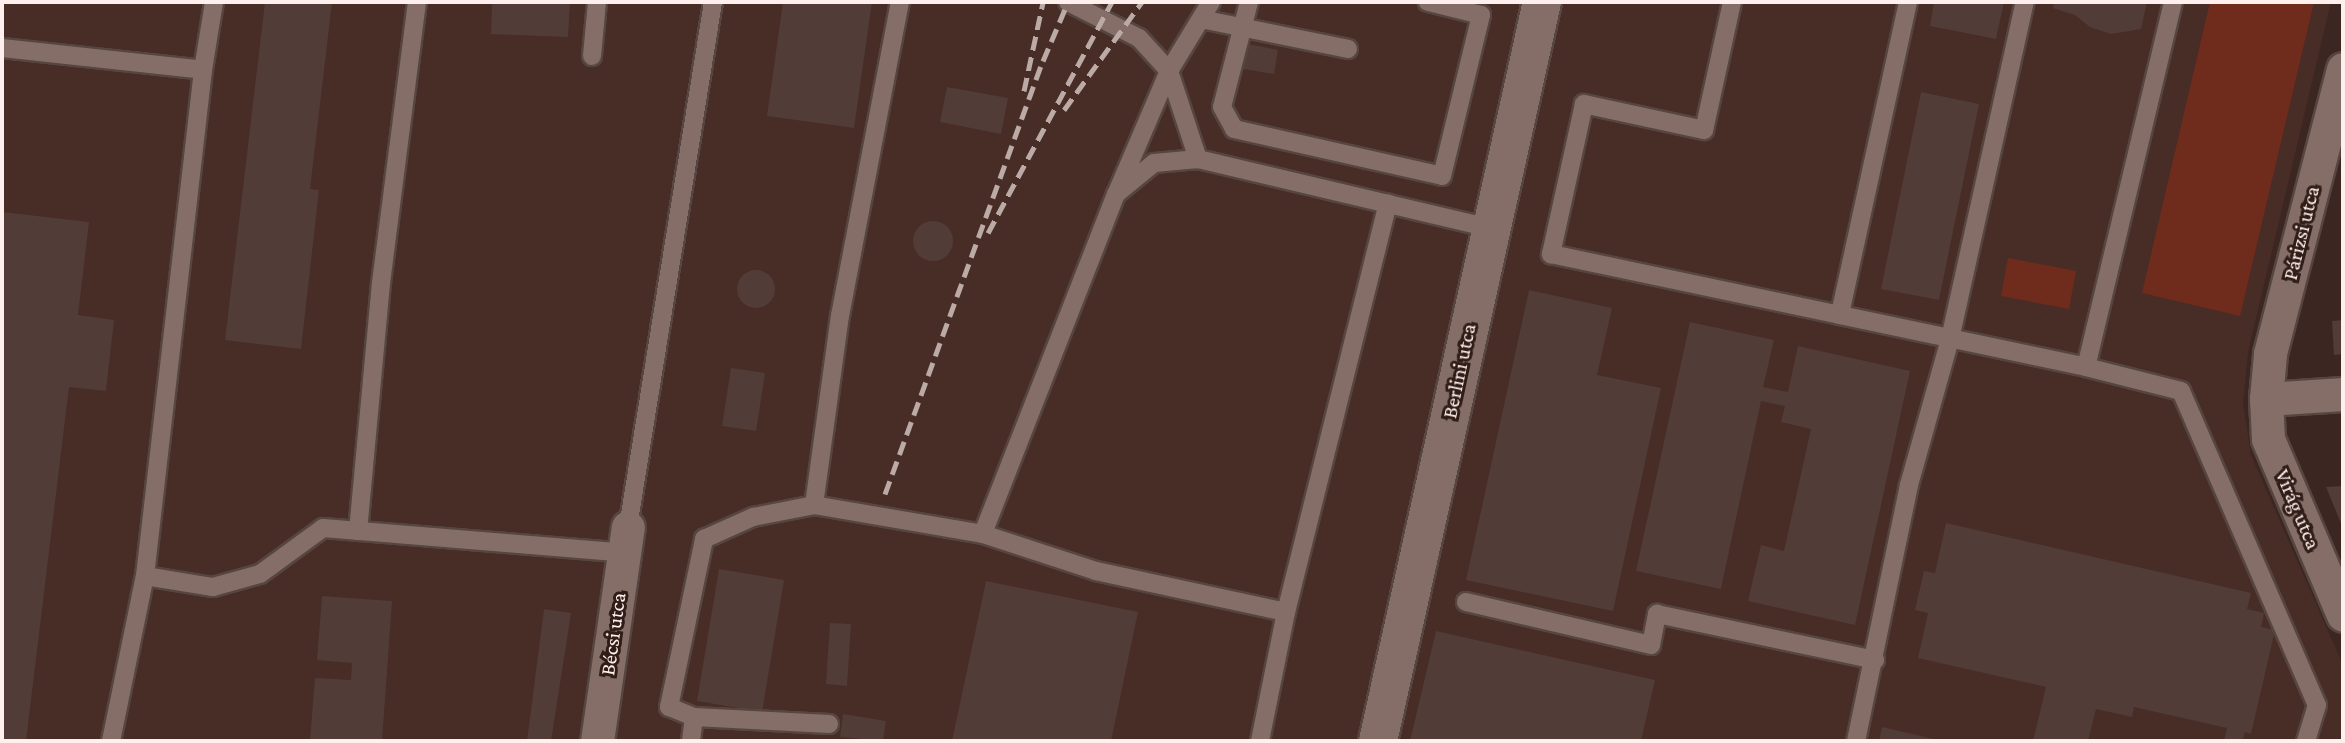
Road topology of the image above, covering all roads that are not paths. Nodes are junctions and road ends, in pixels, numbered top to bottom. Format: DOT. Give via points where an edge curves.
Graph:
graph roads {
  1 [pos="214,2"];
  2 [pos="417,2"];
  3 [pos="597,2"];
  4 [pos="713,2"];
  5 [pos="900,2"];
  6 [pos="1068,2"];
  7 [pos="1211,2"];
  8 [pos="1249,2"];
  9 [pos="1427,2"];
  10 [pos="1542,2"];
  11 [pos="1732,2"];
  12 [pos="1908,2"];
  13 [pos="2025,2"];
  14 [pos="2173,2"];
  15 [pos="1200,19"];
  16 [pos="1243,26"];
  17 [pos="2,48"];
  18 [pos="1348,49"];
  19 [pos="592,56"];
  20 [pos="2343,68"];
  21 [pos="203,70"];
  22 [pos="1169,71"];
  23 [pos="1198,159"];
  24 [pos="1116,194"];
  25 [pos="1388,205"];
  26 [pos="1490,228"];
  27 [pos="1840,315"];
  28 [pos="1950,338"];
  29 [pos="2086,367"];
  30 [pos="2343,394"];
  31 [pos="2266,400"];
  32 [pos="814,505"];
  33 [pos="358,531"];
  34 [pos="983,534"];
  35 [pos="626,540"];
  36 [pos="145,576"];
  37 [pos="1466,602"];
  38 [pos="1286,612"];
  39 [pos="2343,615"];
  40 [pos="1875,660"];
  41 [pos="694,717"];
  42 [pos="829,724"];
  43 [pos="111,741"];
  44 [pos="597,741"];
  45 [pos="691,741"];
  46 [pos="1260,741"];
  47 [pos="1378,741"];
  48 [pos="1856,741"];
  49 [pos="2306,741"];
  1 -- 21 [label="lane"];
  2 -- 33 [label="lane" via="381,283"];
  3 -- 19 [label="lane"];
  4 -- 35 [label="lane"];
  5 -- 32 [label="lane" via="840,316"];
  6 -- 22 [label="lane" via="1139,38"];
  7 -- 15 [label="lane"];
  8 -- 16 [label="lane"];
  9 -- 16 [label="lane" via="1481,15 1442,176 1234,129 1222,107"];
  10 -- 26 [label="street, Berlini utca"];
  11 -- 27 [label="lane" via="1704,130 1584,104 1551,254"];
  12 -- 27 [label="lane"];
  13 -- 28 [label="lane"];
  14 -- 29 [label="lane"];
  15 -- 16 [label="lane"];
  15 -- 22 [label="lane"];
  16 -- 18 [label="lane"];
  17 -- 21 [label="lane"];
  20 -- 31 [label="street, Párizsi utca" via="2270,354"];
  21 -- 36 [label="lane"];
  22 -- 23 [label="lane"];
  22 -- 24 [label="lane"];
  23 -- 24 [label="lane" via="1154,163"];
  23 -- 25 [label="lane"];
  24 -- 34 [label="lane"];
  25 -- 26 [label="lane"];
  25 -- 38 [label="lane"];
  26 -- 47 [label="street, Berlini utca"];
  27 -- 28 [label="lane"];
  28 -- 29 [label="lane"];
  28 -- 40 [label="lane" via="1909,485"];
  29 -- 49 [label="lane" via="2182,391 2317,705"];
  30 -- 31 [label="street"];
  31 -- 39 [label="street, Virág utca" via="2268,439"];
  32 -- 34 [label="lane"];
  32 -- 41 [label="lane" via="753,517 704,540 669,707"];
  33 -- 35 [label="lane"];
  33 -- 36 [label="lane" via="323,528 260,574 213,587"];
  34 -- 38 [label="lane" via="1096,571"];
  35 -- 44 [label="street, Bécsi utca"];
  36 -- 43 [label="lane"];
  37 -- 40 [label="lane" via="1651,645 1657,614"];
  38 -- 46 [label="lane"];
  40 -- 48 [label="lane"];
  41 -- 42 [label="lane"];
  41 -- 45 [label="lane"];
}
